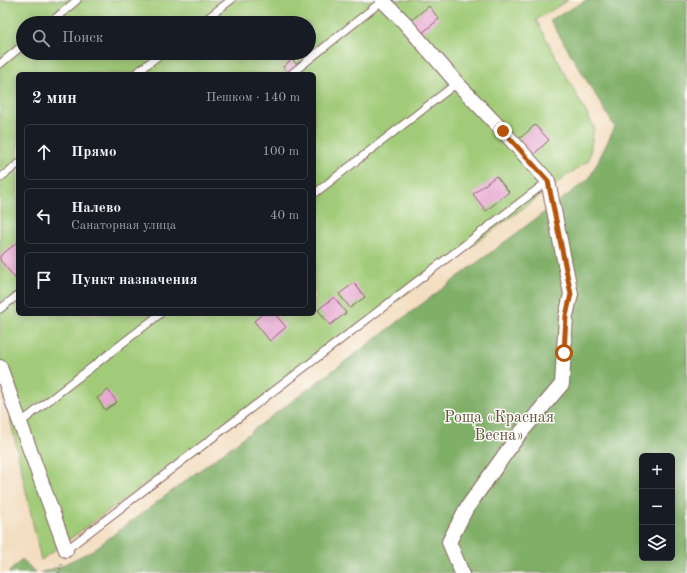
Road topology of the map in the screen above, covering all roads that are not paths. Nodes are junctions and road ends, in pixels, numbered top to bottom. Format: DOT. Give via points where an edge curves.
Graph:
graph roads {
  1 [pos="77,0"];
  2 [pos="231,0"];
  3 [pos="382,0"];
  4 [pos="58,16"];
  5 [pos="210,16"];
  6 [pos="16,51"];
  7 [pos="316,54"];
  8 [pos="153,60"];
  9 [pos="309,60"];
  10 [pos="0,64"];
  11 [pos="138,72"];
  12 [pos="294,72"];
  13 [pos="457,83"];
  14 [pos="16,166"];
  15 [pos="0,178"];
  16 [pos="548,181"];
  17 [pos="316,192"];
  18 [pos="16,297"];
  19 [pos="0,309"];
  20 [pos="157,316"];
  21 [pos="0,368"];
  22 [pos="20,423"];
  23 [pos="66,550"];
  24 [pos="462,573"];
  1 -- 4 [label="lane"];
  2 -- 5 [label="lane"];
  3 -- 7 [label="lane"];
  3 -- 13 [label="street"];
  6 -- 10 [label="lane"];
  8 -- 11 [label="lane"];
  9 -- 12 [label="lane"];
  13 -- 16 [label="street"];
  13 -- 17 [label="lane"];
  14 -- 15 [label="lane"];
  16 -- 23 [label="lane"];
  16 -- 24 [label="street" via="571,294 566,316 562,384 518,436 466,509 449,542"];
  18 -- 19 [label="lane"];
  20 -- 22 [label="lane"];
  21 -- 22 [label="street"];
  22 -- 23 [label="street"];
}
